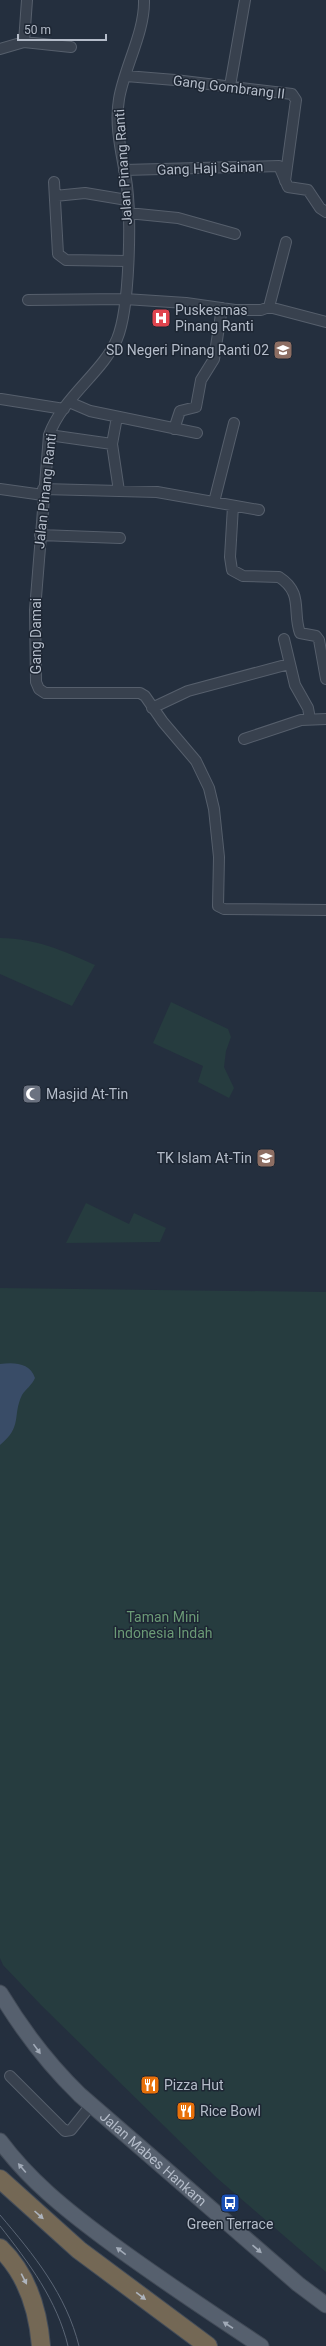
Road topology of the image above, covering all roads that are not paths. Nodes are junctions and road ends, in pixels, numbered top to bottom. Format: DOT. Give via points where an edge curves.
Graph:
graph roads {
  1 [pos="26,0"];
  2 [pos="144,0"];
  3 [pos="245,0"];
  4 [pos="24,42"];
  5 [pos="72,47"];
  6 [pos="0,49"];
  7 [pos="126,76"];
  8 [pos="230,86"];
  9 [pos="124,170"];
  10 [pos="285,181"];
  11 [pos="54,182"];
  12 [pos="55,196"];
  13 [pos="127,200"];
  14 [pos="326,212"];
  15 [pos="128,214"];
  16 [pos="235,234"];
  17 [pos="286,242"];
  18 [pos="127,261"];
  19 [pos="125,299"];
  20 [pos="28,300"];
  21 [pos="269,307"];
  22 [pos="222,308"];
  23 [pos="326,322"];
  24 [pos="1,399"];
  25 [pos="66,406"];
  26 [pos="117,417"];
  27 [pos="234,423"];
  28 [pos="174,429"];
  29 [pos="196,433"];
  30 [pos="49,435"];
  31 [pos="112,444"];
  32 [pos="0,489"];
  33 [pos="119,491"];
  34 [pos="43,492"];
  35 [pos="214,502"];
  36 [pos="233,506"];
  37 [pos="259,510"];
  38 [pos="40,535"];
  39 [pos="120,538"];
  40 [pos="37,577"];
  41 [pos="284,639"];
  42 [pos="289,664"];
  43 [pos="326,679"];
  44 [pos="152,708"];
  45 [pos="310,719"];
  46 [pos="326,719"];
  47 [pos="244,739"];
  48 [pos="326,910"];
  49 [pos="0,1993"];
  50 [pos="10,2076"];
  51 [pos="91,2105"];
  52 [pos="0,2141"];
  53 [pos="0,2179"];
  54 [pos="0,2248"];
  55 [pos="326,2305"];
  56 [pos="41,2346"];
  57 [pos="208,2346"];
  58 [pos="261,2346"];
  1 -- 4 [label="street"];
  2 -- 7 [label="street, Jalan Pinang Ranti"];
  3 -- 8 [label="street"];
  4 -- 5 [label="street"];
  4 -- 6 [label="street"];
  7 -- 8 [label="street, Gang Gombrang II"];
  7 -- 9 [label="street, Jalan Pinang Ranti" via="119,99 118,114 118,142"];
  8 -- 10 [label="street, Gang Gombrang II" via="292,94 296,100"];
  9 -- 10 [label="street, Gang Haji Sainan" via="279,166"];
  9 -- 13 [label="street, Jalan Pinang Ranti"];
  10 -- 14 [label="street" via="288,187 308,190 320,208"];
  11 -- 12 [label="street"];
  12 -- 13 [label="street" via="85,193"];
  12 -- 18 [label="street" via="57,250 62,258"];
  13 -- 15 [label="street, Jalan Pinang Ranti"];
  15 -- 16 [label="street" via="178,218"];
  15 -- 18 [label="street, Jalan Pinang Ranti"];
  17 -- 21 [label="street"];
  18 -- 19 [label="street, Jalan Pinang Ranti"];
  19 -- 20 [label="street"];
  19 -- 22 [label="street"];
  19 -- 25 [label="street, Jalan Pinang Ranti" via="117,338 109,353"];
  21 -- 22 [label="street" via="252,311"];
  21 -- 23 [label="street"];
  22 -- 28 [label="street" via="214,359 201,380 196,407 180,411"];
  24 -- 25 [label="street"];
  25 -- 26 [label="street"];
  25 -- 30 [label="street, Jalan Pinang Ranti"];
  26 -- 28 [label="street"];
  26 -- 31 [label="street"];
  27 -- 35 [label="street"];
  28 -- 29 [label="street"];
  30 -- 31 [label="street"];
  30 -- 34 [label="street, Jalan Pinang Ranti"];
  31 -- 33 [label="street"];
  32 -- 34 [label="street"];
  33 -- 34 [label="street"];
  33 -- 35 [label="street" via="157,492"];
  34 -- 38 [label="street, Jalan Pinang Ranti"];
  35 -- 36 [label="street"];
  36 -- 37 [label="street"];
  36 -- 43 [label="street" via="230,557 232,570 243,576 283,579 297,599 300,633 316,636 319,640"];
  38 -- 39 [label="street"];
  38 -- 40 [label="street, Jalan Pinang Ranti"];
  40 -- 44 [label="street, Gang Damai" via="35,635 36,682 39,689 45,693 140,693"];
  41 -- 42 [label="street"];
  42 -- 44 [label="street" via="188,690"];
  42 -- 45 [label="street" via="295,685 308,708"];
  44 -- 48 [label="street" via="196,761 209,788 219,857 217,903 224,909"];
  45 -- 46 [label="street"];
  45 -- 47 [label="street"];
  49 -- 51 [label="main road, Jalan Mabes Hankam, one-way" via="47,2062"];
  50 -- 51 [label="street" via="65,2131 72,2130"];
  51 -- 55 [label="main road, Jalan Mabes Hankam, one-way" via="298,2284"];
  58 -- 52 [label="main road, one-way" via="161,2280 65,2209 34,2182"];
  53 -- 57 [label="highway, one-way" via="79,2250"];
  54 -- 56 [label="highway, one-way" via="13,2261 30,2292 40,2330"];
}
